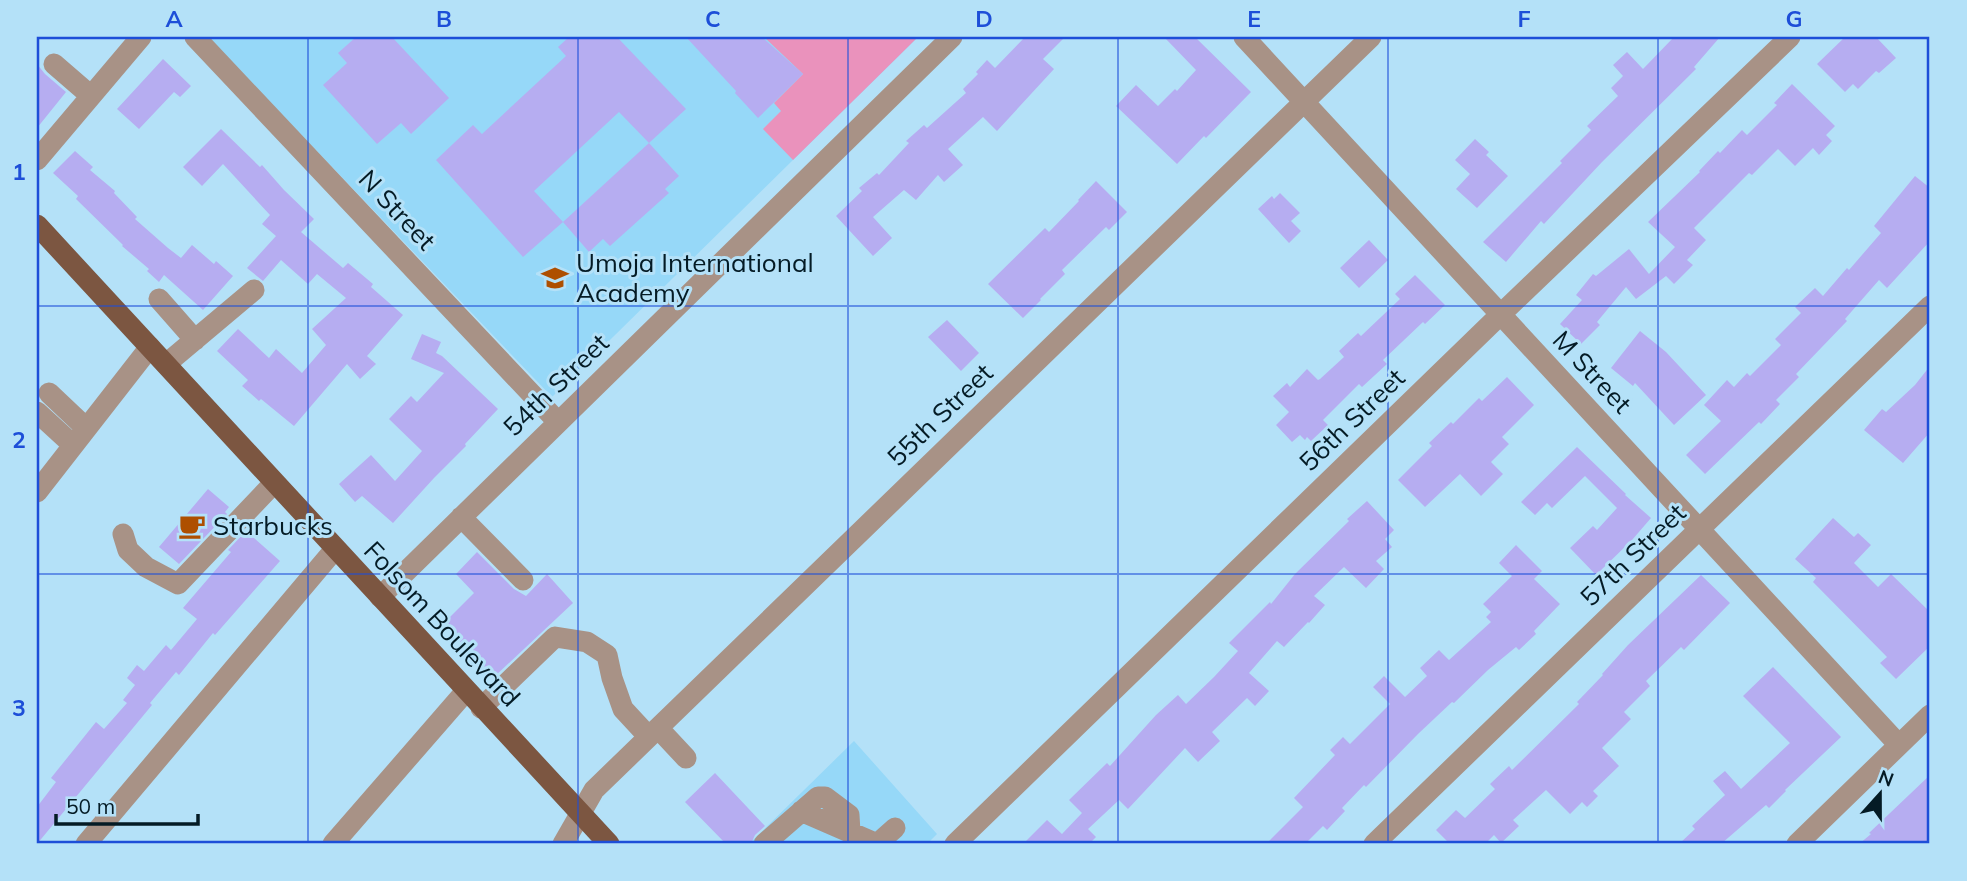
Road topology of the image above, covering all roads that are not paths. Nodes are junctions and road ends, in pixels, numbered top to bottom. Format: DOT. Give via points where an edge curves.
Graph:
graph roads {
  1 [pos="141,37"];
  2 [pos="195,37"];
  3 [pos="952,37"];
  4 [pos="1244,37"];
  5 [pos="1371,37"];
  6 [pos="1790,37"];
  7 [pos="54,64"];
  8 [pos="91,96"];
  9 [pos="1305,100"];
  10 [pos="37,160"];
  11 [pos="37,225"];
  12 [pos="254,290"];
  13 [pos="159,299"];
  14 [pos="1930,306"];
  15 [pos="1500,315"];
  16 [pos="195,340"];
  17 [pos="150,347"];
  18 [pos="166,364"];
  19 [pos="49,393"];
  20 [pos="37,412"];
  21 [pos="558,422"];
  22 [pos="86,428"];
  23 [pos="73,445"];
  24 [pos="274,483"];
  25 [pos="37,492"];
  26 [pos="461,517"];
  27 [pos="1699,529"];
  28 [pos="123,534"];
  29 [pos="335,549"];
  30 [pos="523,580"];
  31 [pos="380,597"];
  32 [pos="466,691"];
  33 [pos="481,708"];
  34 [pos="1930,715"];
  35 [pos="653,732"];
  36 [pos="1899,746"];
  37 [pos="686,758"];
  38 [pos="580,815"];
  39 [pos="891,837"];
  40 [pos="86,844"];
  41 [pos="333,844"];
  42 [pos="563,844"];
  43 [pos="609,844"];
  44 [pos="764,844"];
  45 [pos="955,844"];
  46 [pos="1374,844"];
  47 [pos="1797,844"];
  1 -- 8 [label="street"];
  2 -- 21 [label="street, N Street"];
  3 -- 21 [label="street, 54th Street"];
  4 -- 9 [label="street, M Street"];
  5 -- 9 [label="street, 55th Street"];
  6 -- 15 [label="street, 56th Street"];
  7 -- 8 [label="street"];
  8 -- 10 [label="street"];
  9 -- 15 [label="street, M Street"];
  9 -- 35 [label="street, 55th Street"];
  11 -- 17 [label="main road, Folsom Boulevard"];
  12 -- 16 [label="street"];
  13 -- 16 [label="street"];
  14 -- 27 [label="street, 57th Street"];
  15 -- 27 [label="street, M Street"];
  15 -- 45 [label="street, 56th Street"];
  16 -- 18 [label="street"];
  17 -- 18 [label="main road, Folsom Boulevard"];
  17 -- 22 [label="street"];
  18 -- 24 [label="main road, Folsom Boulevard"];
  19 -- 22 [label="street"];
  20 -- 23 [label="street"];
  21 -- 26 [label="street, 54th Street"];
  22 -- 23 [label="street"];
  23 -- 25 [label="street"];
  24 -- 28 [label="street" via="178,584 146,567 128,550"];
  24 -- 29 [label="main road, Folsom Boulevard"];
  26 -- 30 [label="street"];
  26 -- 31 [label="street, 54th Street"];
  27 -- 36 [label="street, M Street"];
  27 -- 46 [label="street, 57th Street"];
  29 -- 31 [label="main road, Folsom Boulevard"];
  29 -- 40 [label="street"];
  31 -- 32 [label="main road, Folsom Boulevard"];
  32 -- 33 [label="main road, Folsom Boulevard"];
  32 -- 41 [label="street"];
  33 -- 35 [label="street" via="555,637 587,642 607,655 624,709"];
  33 -- 38 [label="main road, Folsom Boulevard"];
  34 -- 36 [label="street"];
  35 -- 37 [label="street"];
  35 -- 38 [label="street, 55th Street" via="594,790"];
  36 -- 47 [label="street"];
  38 -- 42 [label="street, 55th Street"];
  38 -- 43 [label="main road, Folsom Boulevard"];
  39 -- 44 [label="street" via="850,832 849,815 825,797 818,797"];
}
